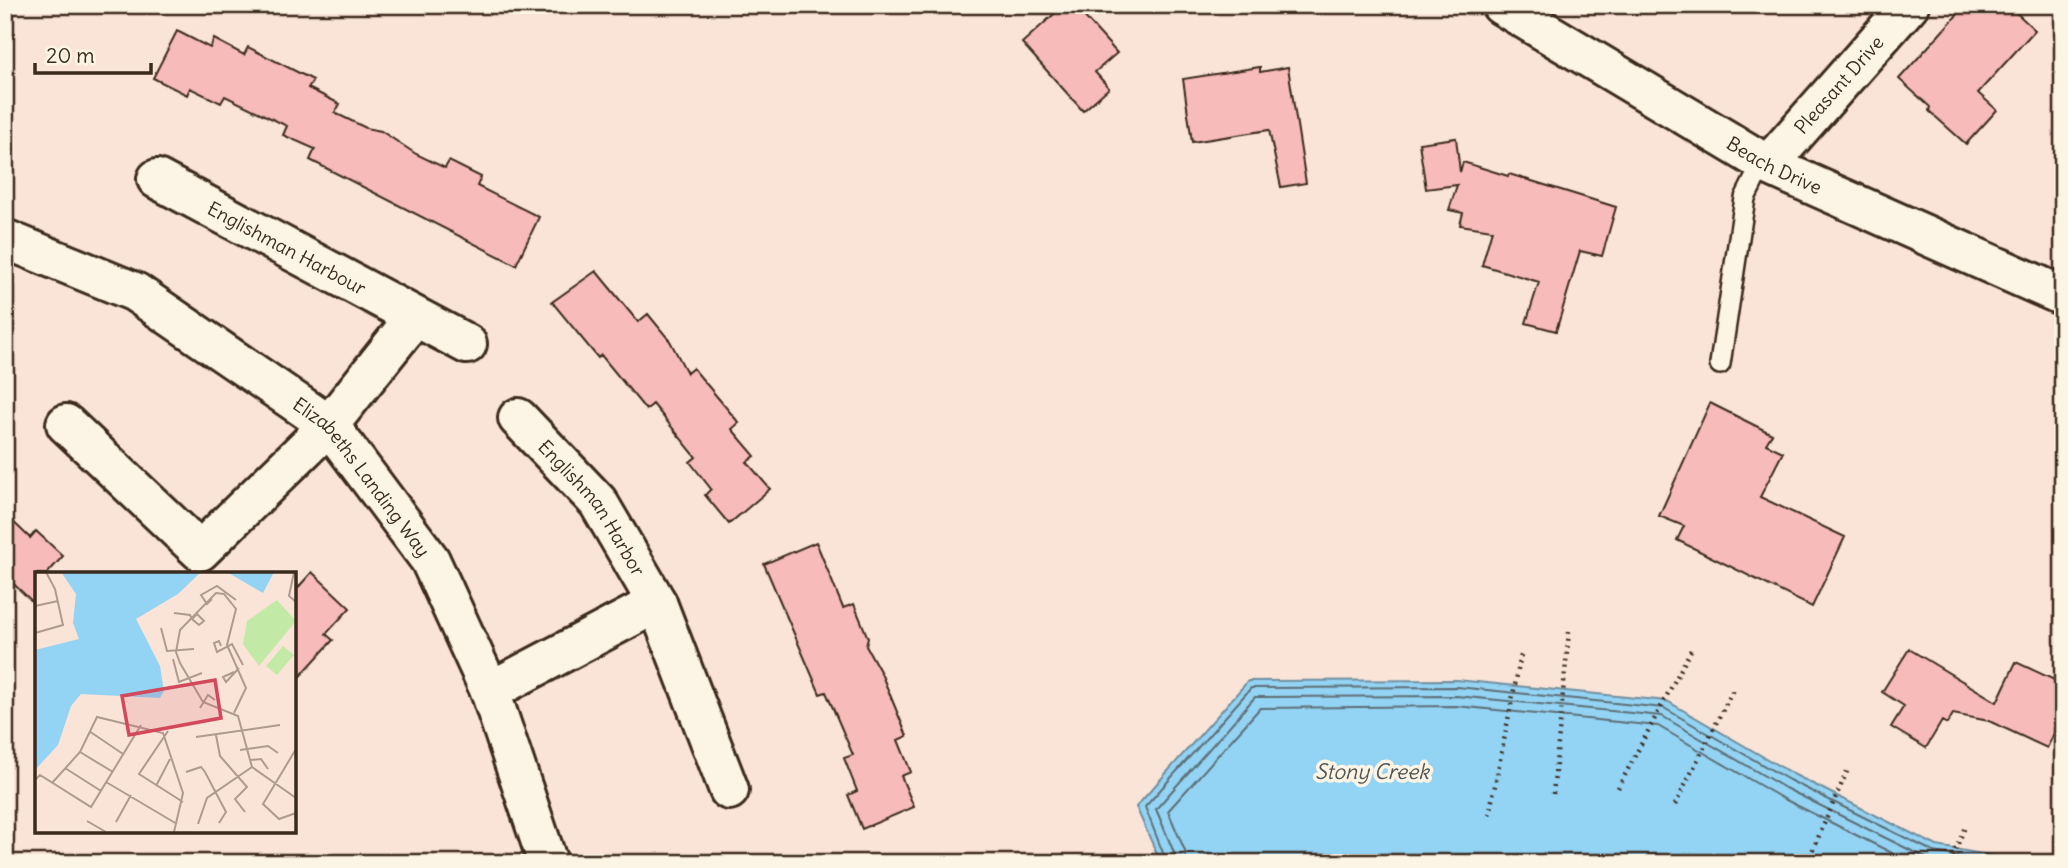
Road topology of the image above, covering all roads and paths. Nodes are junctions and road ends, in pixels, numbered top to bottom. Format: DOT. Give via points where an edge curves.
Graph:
graph roads {
  1 [pos="1501,5"];
  2 [pos="1909,5"];
  3 [pos="1765,163"];
  4 [pos="157,179"];
  5 [pos="5,239"];
  6 [pos="2063,296"];
  7 [pos="415,317"];
  8 [pos="467,344"];
  9 [pos="1720,364"];
  10 [pos="518,418"];
  11 [pos="66,424"];
  12 [pos="329,425"];
  13 [pos="657,603"];
  14 [pos="1570,632"];
  15 [pos="1691,650"];
  16 [pos="1521,655"];
  17 [pos="1733,690"];
  18 [pos="491,691"];
  19 [pos="1849,767"];
  20 [pos="1618,788"];
  21 [pos="729,790"];
  22 [pos="1553,794"];
  23 [pos="1675,805"];
  24 [pos="1489,815"];
  25 [pos="1965,827"];
  26 [pos="2055,853"];
  27 [pos="548,863"];
  28 [pos="1807,863"];
  29 [pos="1950,863"];
  30 [pos="2052,863"];
  1 -- 3 [label="street, Beach Drive"];
  2 -- 3 [label="street, Pleasant Drive"];
  3 -- 6 [label="street, Beach Drive"];
  3 -- 9 [label="lane" via="1745,198"];
  4 -- 7 [label="street, Englishman Harbour"];
  5 -- 12 [label="street, Elizabeths Landing Way" via="135,292"];
  7 -- 8 [label="street, Englishman Harbour"];
  7 -- 12 [label="street"];
  10 -- 13 [label="street, Englishman Harbor" via="598,502"];
  11 -- 12 [label="street" via="200,551"];
  12 -- 18 [label="street, Elizabeths Landing Way" via="430,560"];
  13 -- 18 [label="street"];
  13 -- 21 [label="street, Englishman Harbor"];
  14 -- 22 [label="path"];
  15 -- 20 [label="path"];
  16 -- 24 [label="path"];
  17 -- 23 [label="path"];
  18 -- 27 [label="street, Elizabeths Landing Way"];
  19 -- 28 [label="path"];
  25 -- 29 [label="path"];
  26 -- 30 [label="path"];
}
